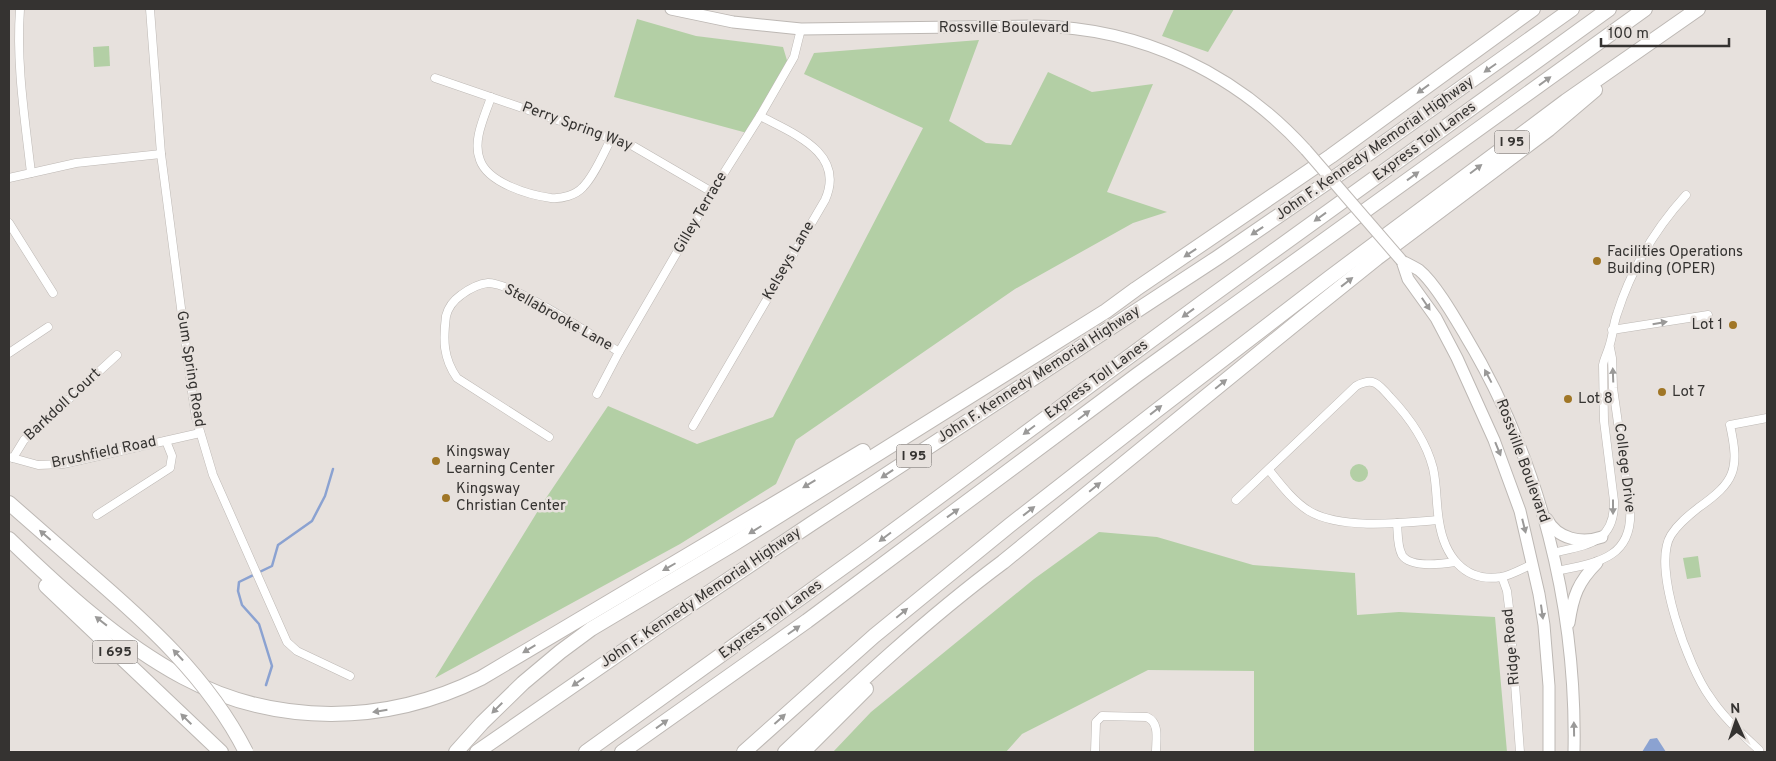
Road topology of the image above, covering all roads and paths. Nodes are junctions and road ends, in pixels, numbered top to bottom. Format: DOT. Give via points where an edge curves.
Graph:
graph roads {
  1 [pos="20,9"];
  2 [pos="150,9"];
  3 [pos="671,9"];
  4 [pos="1533,9"];
  5 [pos="1572,9"];
  6 [pos="1609,9"];
  7 [pos="1645,9"];
  8 [pos="1698,9"];
  9 [pos="801,29"];
  10 [pos="1630,58"];
  11 [pos="435,78"];
  12 [pos="491,97"];
  13 [pos="760,116"];
  14 [pos="612,137"];
  15 [pos="162,154"];
  16 [pos="31,173"];
  17 [pos="9,178"];
  18 [pos="712,192"];
  19 [pos="1686,195"];
  20 [pos="9,223"];
  21 [pos="1402,261"];
  22 [pos="1136,289"];
  23 [pos="53,292"];
  24 [pos="1708,316"];
  25 [pos="48,327"];
  26 [pos="1612,330"];
  27 [pos="1609,347"];
  28 [pos="619,352"];
  29 [pos="9,353"];
  30 [pos="117,355"];
  31 [pos="597,394"];
  32 [pos="1767,418"];
  33 [pos="693,426"];
  34 [pos="200,433"];
  35 [pos="549,437"];
  36 [pos="166,440"];
  37 [pos="11,458"];
  38 [pos="1268,470"];
  39 [pos="1236,500"];
  40 [pos="9,502"];
  41 [pos="1541,506"];
  42 [pos="97,515"];
  43 [pos="1438,520"];
  44 [pos="1397,523"];
  45 [pos="1602,537"];
  46 [pos="9,539"];
  47 [pos="9,550"];
  48 [pos="1552,553"];
  49 [pos="1003,562"];
  50 [pos="1455,562"];
  51 [pos="1597,563"];
  52 [pos="1533,564"];
  53 [pos="1556,571"];
  54 [pos="1502,577"];
  55 [pos="1567,635"];
  56 [pos="350,676"];
  57 [pos="1759,750"];
  58 [pos="221,752"];
  59 [pos="246,752"];
  60 [pos="456,752"];
  61 [pos="477,752"];
  62 [pos="586,752"];
  63 [pos="622,752"];
  64 [pos="744,752"];
  65 [pos="785,752"];
  66 [pos="803,752"];
  67 [pos="1095,752"];
  68 [pos="1156,752"];
  69 [pos="1520,752"];
  70 [pos="1549,752"];
  71 [pos="1574,752"];
  1 -- 16 [label="street" via="19,61"];
  2 -- 15 [label="street, Gum Spring Road"];
  3 -- 9 [label="main road, Rossville Boulevard" via="733,22"];
  4 -- 22 [label="highway, one-way" via="1331,156"];
  5 -- 61 [label="highway, John F. Kennedy Memorial Highway / I 95, one-way" via="1217,258 811,524"];
  6 -- 62 [label="highway, Express Toll Lanes, one-way"];
  63 -- 7 [label="highway, Express Toll Lanes, one-way"];
  8 -- 10 [label="highway, I 95"];
  9 -- 13 [label="street, Gilley Terrace" via="794,57"];
  9 -- 21 [label="main road, Rossville Boulevard, bridge" via="1045,26 1118,37 1172,54 1221,78 1260,106 1306,150"];
  49 -- 10 [label="highway, one-way" via="1337,290 1567,114"];
  64 -- 10 [label="highway, I 95, one-way" via="874,636 1121,438 1566,101"];
  11 -- 12 [label="street, Perry Spring Way"];
  12 -- 14 [label="street, Perry Spring Way"];
  12 -- 14 [label="street" via="478,139 480,160 489,175 499,182 528,192 552,198 574,194 590,178"];
  13 -- 18 [label="street, Gilley Terrace"];
  13 -- 33 [label="street, Kelseys Lane" via="818,150 826,161 830,188"];
  14 -- 18 [label="street, Perry Spring Way"];
  15 -- 16 [label="street" via="76,163"];
  15 -- 34 [label="street, Gum Spring Road" via="191,386"];
  16 -- 17 [label="street"];
  18 -- 28 [label="street, Gilley Terrace"];
  19 -- 26 [label="street, College Drive" via="1654,237 1636,268"];
  20 -- 23 [label="street"];
  41 -- 21 [label="main road, Rossville Boulevard, one-way" via="1505,410 1474,350 1419,270"];
  21 -- 52 [label="main road, Rossville Boulevard, one-way" via="1408,279 1446,336 1488,425 1515,495"];
  22 -- 46 [label="highway, one-way" via="493,671 446,694 406,706 365,713 306,714 261,707 224,696 177,674 127,640 81,605"];
  22 -- 60 [label="highway, one-way" via="1078,329 724,550 602,622 522,683"];
  26 -- 24 [label="street, one-way"];
  25 -- 29 [label="street"];
  26 -- 27 [label="street, College Drive"];
  27 -- 45 [label="street, College Drive, one-way" via="1603,365 1604,421 1614,512"];
  51 -- 27 [label="street, College Drive, one-way" via="1618,549 1628,533 1631,515"];
  28 -- 31 [label="street, Gilley Terrace"];
  28 -- 35 [label="street, Stellabrooke Lane" via="502,285 488,283 476,286 455,299 447,312 445,356 457,378"];
  30 -- 37 [label="street, Barkdoll Court" via="24,440"];
  32 -- 57 [label="street" via="1730,425 1735,456 1727,485 1678,526 1666,548 1673,611 1694,670 1725,718"];
  34 -- 36 [label="street, Brushfield Road"];
  34 -- 56 [label="street, Gum Spring Road" via="218,489 287,642 297,651"];
  36 -- 37 [label="street, Brushfield Road" via="63,464 38,465"];
  36 -- 42 [label="street" via="172,456 170,468"];
  38 -- 39 [label="street"];
  38 -- 43 [label="street" via="1356,386 1372,382 1378,384 1401,409 1426,450 1433,468"];
  38 -- 44 [label="street" via="1293,499 1327,519"];
  59 -- 40 [label="highway, one-way, bridge" via="219,707 186,664"];
  41 -- 45 [label="main road" via="1553,527 1563,535 1584,540"];
  41 -- 48 [label="main road, Rossville Boulevard"];
  43 -- 44 [label="street"];
  43 -- 50 [label="street" via="1445,546"];
  44 -- 50 [label="street" via="1399,548 1404,558 1422,564"];
  45 -- 48 [label="street" via="1586,545"];
  58 -- 47 [label="highway, I 695, one-way"];
  48 -- 52 [label="main road"];
  48 -- 53 [label="main road, Rossville Boulevard"];
  49 -- 65 [label="highway" via="906,640"];
  49 -- 66 [label="highway" via="868,686"];
  50 -- 54 [label="street" via="1476,575"];
  51 -- 53 [label="street, College Drive"];
  51 -- 55 [label="main road" via="1576,590"];
  52 -- 53 [label="main road"];
  52 -- 54 [label="street"];
  52 -- 70 [label="main road, Rossville Boulevard, one-way" via="1548,660"];
  53 -- 55 [label="main road, Rossville Boulevard"];
  54 -- 69 [label="street, Ridge Road" via="1510,616"];
  71 -- 55 [label="main road, Rossville Boulevard, one-way"];
  67 -- 68 [label="street" via="1096,722 1102,716 1154,720"];
}
